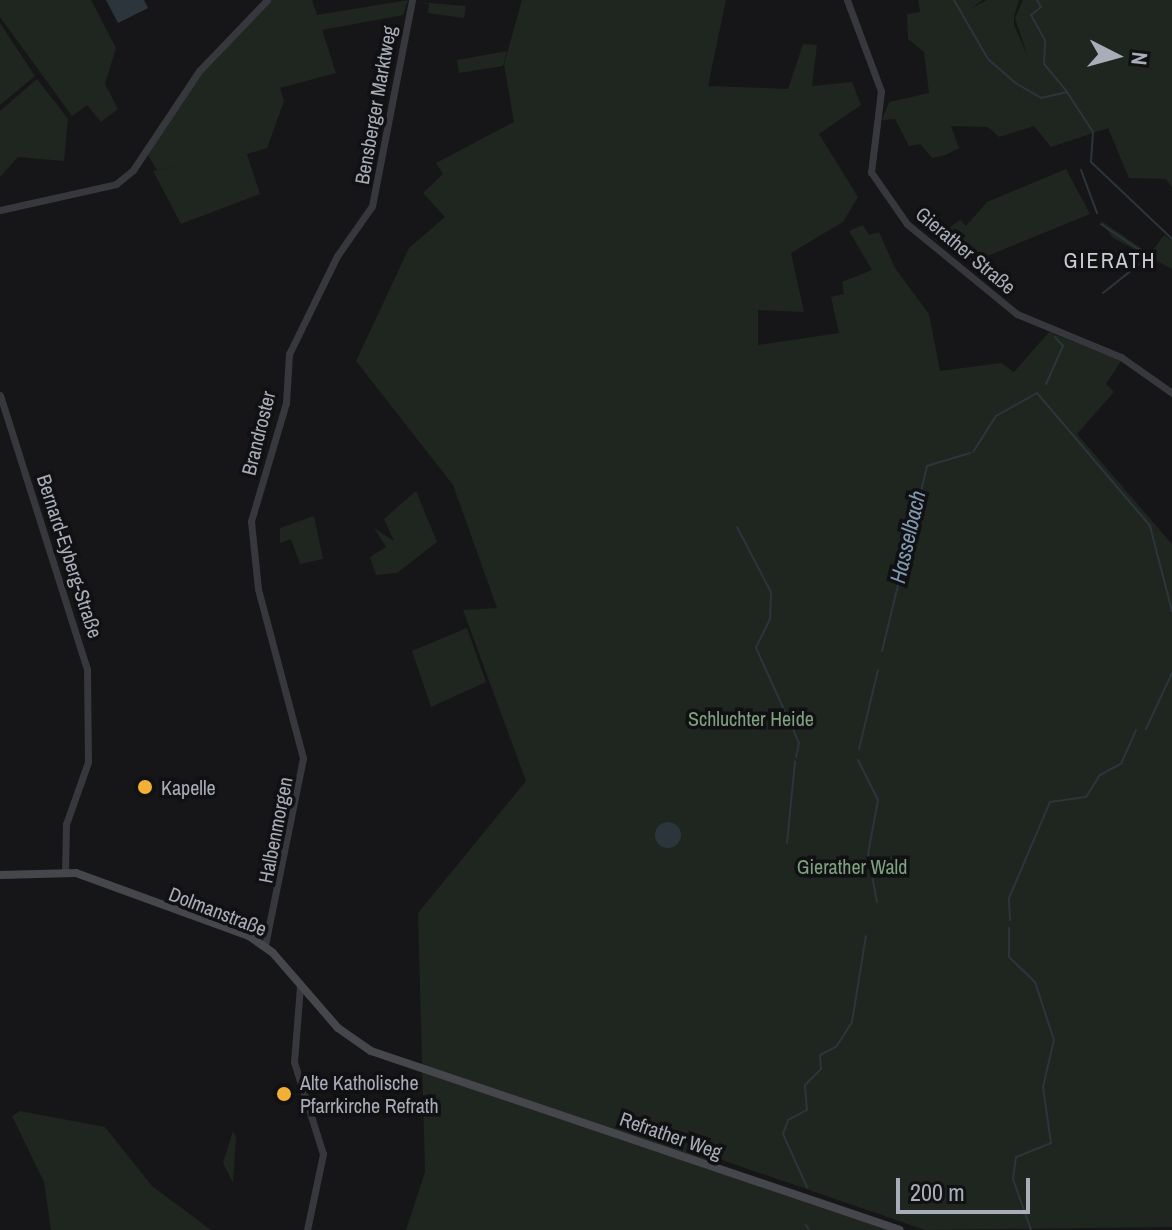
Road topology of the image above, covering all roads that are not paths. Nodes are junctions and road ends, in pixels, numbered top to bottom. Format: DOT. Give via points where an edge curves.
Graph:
graph roads {
  1 [pos="267,0"];
  2 [pos="412,0"];
  3 [pos="847,0"];
  4 [pos="0,210"];
  5 [pos="369,215"];
  6 [pos="1172,393"];
  7 [pos="0,395"];
  8 [pos="268,629"];
  9 [pos="65,871"];
  10 [pos="0,875"];
  11 [pos="265,945"];
  12 [pos="300,986"];
  13 [pos="314,1002"];
  14 [pos="297,1004"];
  15 [pos="431,1072"];
  16 [pos="307,1230"];
  17 [pos="900,1230"];
  1 -- 4 [label="street" via="187,86 141,159 116,184"];
  2 -- 5 [label="street, Bensberger Marktweg"];
  3 -- 6 [label="street, Gierather Straße" via="881,91 871,172 907,224 1017,314 1121,357"];
  5 -- 8 [label="street, Brandroster" via="337,256 289,354 284,412 250,533"];
  7 -- 9 [label="street, Bernard-Eyberg-Straße" via="87,669 88,762 66,824"];
  8 -- 11 [label="street, Halbenmorgen" via="303,758"];
  9 -- 10 [label="main road, Dolmanstraße"];
  9 -- 11 [label="main road, Dolmanstraße"];
  11 -- 12 [label="main road, Dolmanstraße"];
  12 -- 13 [label="main road, Dolmanstraße"];
  12 -- 14 [label="street"];
  13 -- 14 [label="street"];
  13 -- 15 [label="main road, Dolmanstraße" via="357,1042"];
  14 -- 16 [label="street" via="294,1062 314,1112 323,1165"];
  15 -- 17 [label="main road, Refrather Weg"];
}
